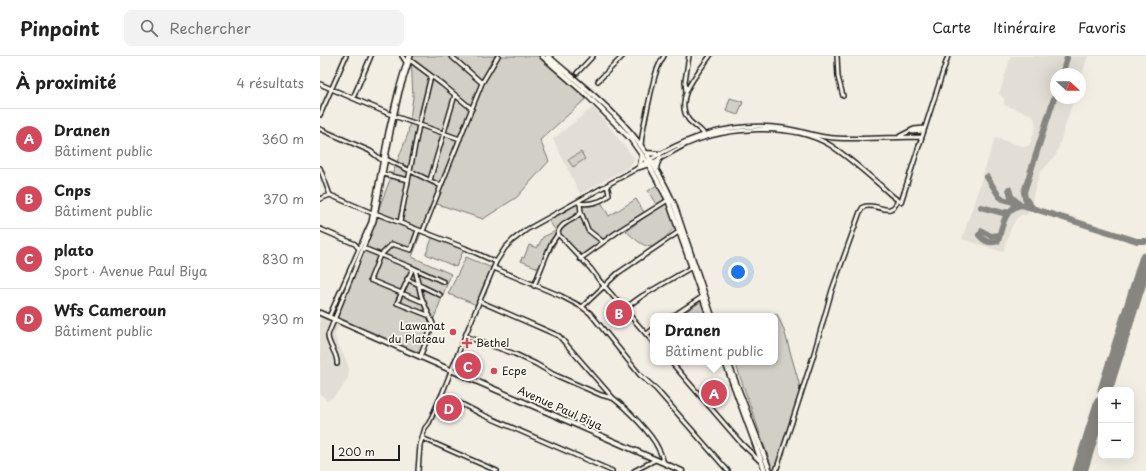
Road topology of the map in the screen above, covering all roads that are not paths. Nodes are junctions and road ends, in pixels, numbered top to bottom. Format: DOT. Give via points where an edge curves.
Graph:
graph roads {
  1 [pos="346,56"];
  2 [pos="371,56"];
  3 [pos="402,56"];
  4 [pos="451,56"];
  5 [pos="498,56"];
  6 [pos="542,56"];
  7 [pos="548,56"];
  8 [pos="593,56"];
  9 [pos="623,56"];
  10 [pos="664,56"];
  11 [pos="689,56"];
  12 [pos="710,56"];
  13 [pos="837,56"];
  14 [pos="948,56"];
  15 [pos="409,58"];
  16 [pos="577,73"];
  17 [pos="432,76"];
  18 [pos="598,81"];
  19 [pos="482,83"];
  20 [pos="320,84"];
  21 [pos="331,89"];
  22 [pos="686,92"];
  23 [pos="455,95"];
  24 [pos="843,96"];
  25 [pos="353,98"];
  26 [pos="472,108"];
  27 [pos="320,116"];
  28 [pos="393,116"];
  29 [pos="419,125"];
  30 [pos="320,129"];
  31 [pos="924,130"];
  32 [pos="710,133"];
  33 [pos="444,134"];
  34 [pos="704,134"];
  35 [pos="897,137"];
  36 [pos="922,137"];
  37 [pos="460,139"];
  38 [pos="641,146"];
  39 [pos="644,154"];
  40 [pos="660,156"];
  41 [pos="384,160"];
  42 [pos="649,162"];
  43 [pos="640,167"];
  44 [pos="320,168"];
  45 [pos="654,170"];
  46 [pos="409,171"];
  47 [pos="383,174"];
  48 [pos="408,180"];
  49 [pos="430,180"];
  50 [pos="441,186"];
  51 [pos="607,186"];
  52 [pos="330,195"];
  53 [pos="320,199"];
  54 [pos="668,200"];
  55 [pos="900,201"];
  56 [pos="579,203"];
  57 [pos="581,212"];
  58 [pos="374,213"];
  59 [pos="400,222"];
  60 [pos="320,229"];
  61 [pos="418,230"];
  62 [pos="423,231"];
  63 [pos="680,231"];
  64 [pos="558,234"];
  65 [pos="362,242"];
  66 [pos="603,242"];
  67 [pos="355,244"];
  68 [pos="361,249"];
  69 [pos="380,255"];
  70 [pos="580,259"];
  71 [pos="496,262"];
  72 [pos="692,267"];
  73 [pos="414,268"];
  74 [pos="494,268"];
  75 [pos="407,279"];
  76 [pos="444,282"];
  77 [pos="418,284"];
  78 [pos="534,286"];
  79 [pos="604,286"];
  80 [pos="401,292"];
  81 [pos="440,295"];
  82 [pos="702,297"];
  83 [pos="479,301"];
  84 [pos="424,302"];
  85 [pos="582,307"];
  86 [pos="624,309"];
  87 [pos="320,313"];
  88 [pos="678,313"];
  89 [pos="708,313"];
  90 [pos="711,313"];
  91 [pos="430,316"];
  92 [pos="330,317"];
  93 [pos="334,320"];
  94 [pos="650,332"];
  95 [pos="647,334"];
  96 [pos="465,336"];
  97 [pos="650,338"];
  98 [pos="419,357"];
  99 [pos="337,364"];
  100 [pos="674,365"];
  101 [pos="726,365"];
  102 [pos="729,365"];
  103 [pos="451,370"];
  104 [pos="442,394"];
  105 [pos="613,398"];
  106 [pos="422,438"];
  107 [pos="655,460"];
  108 [pos="664,463"];
  109 [pos="763,464"];
  110 [pos="486,466"];
  111 [pos="418,471"];
  112 [pos="488,471"];
  113 [pos="497,471"];
  114 [pos="612,471"];
  115 [pos="634,471"];
  116 [pos="682,471"];
  117 [pos="728,471"];
  118 [pos="766,471"];
  119 [pos="770,471"];
  120 [pos="776,471"];
  1 -- 21 [label="street"];
  2 -- 25 [label="street"];
  3 -- 15 [label="street"];
  4 -- 19 [label="street"];
  5 -- 19 [label="street"];
  6 -- 39 [label="main road" via="605,112"];
  7 -- 38 [label="main road" via="614,115"];
  8 -- 16 [label="street"];
  9 -- 18 [label="street"];
  10 -- 38 [label="street" via="653,81"];
  11 -- 22 [label="street"];
  12 -- 22 [label="street"];
  13 -- 24 [label="street" via="838,77"];
  14 -- 31 [label="street"];
  15 -- 17 [label="street"];
  15 -- 28 [label="street" via="398,90"];
  17 -- 23 [label="street"];
  17 -- 29 [label="street"];
  19 -- 26 [label="street"];
  20 -- 21 [label="street"];
  21 -- 25 [label="street"];
  21 -- 27 [label="street"];
  22 -- 34 [label="street" via="684,101 689,121"];
  23 -- 26 [label="street"];
  23 -- 33 [label="street"];
  25 -- 28 [label="street"];
  26 -- 37 [label="street"];
  28 -- 29 [label="street"];
  28 -- 41 [label="street"];
  29 -- 33 [label="street"];
  29 -- 46 [label="street"];
  30 -- 41 [label="street"];
  31 -- 35 [label="street" via="914,129"];
  31 -- 36 [label="street"];
  32 -- 34 [label="street"];
  32 -- 35 [label="street" via="733,128 768,127 830,138"];
  32 -- 40 [label="street"];
  32 -- 55 [label="street" via="768,130 796,133 818,139 842,154"];
  33 -- 37 [label="street"];
  33 -- 49 [label="street"];
  34 -- 40 [label="street" via="686,140"];
  35 -- 36 [label="street"];
  36 -- 55 [label="street"];
  37 -- 50 [label="street"];
  38 -- 39 [label="main road"];
  39 -- 40 [label="main road"];
  39 -- 42 [label="main road"];
  39 -- 43 [label="main road"];
  40 -- 42 [label="street"];
  40 -- 45 [label="main road"];
  41 -- 46 [label="street"];
  41 -- 47 [label="street"];
  41 -- 58 [label="street"];
  42 -- 43 [label="street"];
  42 -- 45 [label="main road"];
  43 -- 45 [label="main road"];
  43 -- 51 [label="street"];
  44 -- 52 [label="street"];
  45 -- 54 [label="main road"];
  45 -- 90 [label="main road" via="670,194 677,211"];
  46 -- 48 [label="street"];
  46 -- 49 [label="street"];
  47 -- 48 [label="street"];
  47 -- 58 [label="street"];
  48 -- 59 [label="street"];
  49 -- 50 [label="street"];
  50 -- 62 [label="street"];
  51 -- 56 [label="street"];
  51 -- 56 [label="street" via="607,198 591,203"];
  52 -- 53 [label="street"];
  52 -- 58 [label="street"];
  54 -- 63 [label="main road"];
  54 -- 66 [label="street"];
  55 -- 120 [label="street" via="892,210 868,205 860,212 830,294 813,357"];
  56 -- 57 [label="street"];
  56 -- 71 [label="street" via="526,230 505,248"];
  57 -- 64 [label="street" via="561,227"];
  57 -- 66 [label="street" via="588,230"];
  58 -- 59 [label="street"];
  58 -- 65 [label="street"];
  58 -- 68 [label="street" via="374,221"];
  59 -- 61 [label="street"];
  60 -- 67 [label="street"];
  61 -- 62 [label="street"];
  61 -- 69 [label="street" via="410,250 392,244"];
  62 -- 71 [label="street"];
  63 -- 72 [label="main road"];
  63 -- 79 [label="street" via="618,273"];
  64 -- 70 [label="street"];
  64 -- 78 [label="street" via="551,244"];
  65 -- 67 [label="street"];
  65 -- 68 [label="street"];
  66 -- 70 [label="street"];
  67 -- 68 [label="street"];
  68 -- 69 [label="street"];
  68 -- 92 [label="street"];
  68 -- 93 [label="street"];
  69 -- 73 [label="street"];
  69 -- 80 [label="street" via="370,280"];
  70 -- 79 [label="street"];
  71 -- 74 [label="street"];
  72 -- 82 [label="main road"];
  72 -- 86 [label="street"];
  73 -- 75 [label="street"];
  73 -- 76 [label="street"];
  73 -- 77 [label="street"];
  74 -- 78 [label="street"];
  74 -- 83 [label="street"];
  75 -- 77 [label="street"];
  75 -- 80 [label="street"];
  77 -- 81 [label="street"];
  77 -- 84 [label="street"];
  78 -- 85 [label="street"];
  79 -- 85 [label="street"];
  79 -- 86 [label="street"];
  80 -- 84 [label="street"];
  80 -- 91 [label="street" via="397,303"];
  82 -- 88 [label="street"];
  82 -- 89 [label="main road"];
  83 -- 96 [label="street"];
  83 -- 105 [label="street" via="559,336"];
  84 -- 91 [label="street"];
  85 -- 117 [label="street" via="590,313 640,376 656,389"];
  86 -- 95 [label="street"];
  87 -- 93 [label="main road, Avenue Paul Biya"];
  91 -- 98 [label="street" via="433,324"];
  93 -- 98 [label="main road, Avenue Paul Biya"];
  93 -- 99 [label="street" via="327,338"];
  94 -- 95 [label="street"];
  95 -- 97 [label="street"];
  96 -- 103 [label="street"];
  96 -- 105 [label="street" via="515,354 553,374"];
  98 -- 103 [label="main road, Avenue Paul Biya"];
  100 -- 109 [label="street"];
  101 -- 109 [label="main road"];
  102 -- 119 [label="main road"];
  103 -- 104 [label="street"];
  103 -- 107 [label="main road, Avenue Paul Biya"];
  104 -- 106 [label="street"];
  104 -- 114 [label="street" via="481,414"];
  105 -- 108 [label="street" via="647,432 658,447"];
  106 -- 110 [label="street"];
  106 -- 111 [label="street"];
  107 -- 108 [label="main road, Avenue Paul Biya"];
  107 -- 115 [label="street"];
  108 -- 116 [label="main road, Avenue Paul Biya"];
  109 -- 118 [label="main road"];
  110 -- 112 [label="street"];
  110 -- 113 [label="street"];
}
